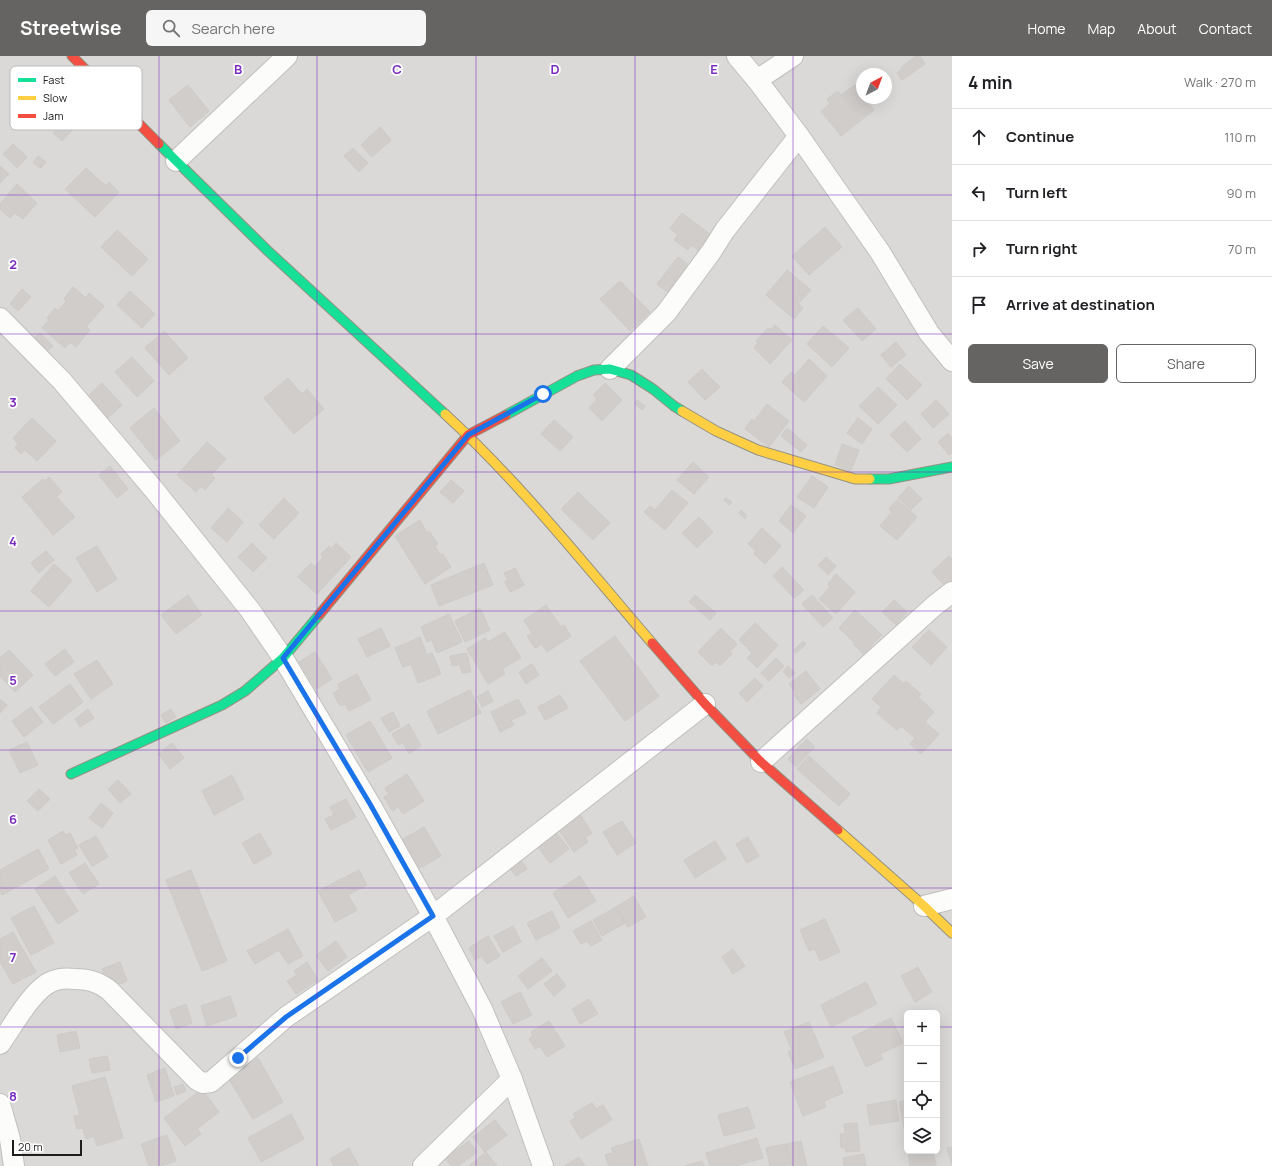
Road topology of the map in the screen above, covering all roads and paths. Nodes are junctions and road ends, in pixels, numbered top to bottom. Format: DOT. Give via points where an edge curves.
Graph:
graph roads {
  1 [pos="72,56"];
  2 [pos="287,56"];
  3 [pos="737,56"];
  4 [pos="792,56"];
  5 [pos="82,66"];
  6 [pos="757,80"];
  7 [pos="142,127"];
  8 [pos="799,136"];
  9 [pos="176,161"];
  10 [pos="0,318"];
  11 [pos="952,361"];
  12 [pos="610,369"];
  13 [pos="468,435"];
  14 [pos="952,467"];
  15 [pos="952,592"];
  16 [pos="283,658"];
  17 [pos="705,704"];
  18 [pos="761,762"];
  19 [pos="71,774"];
  20 [pos="952,898"];
  21 [pos="924,906"];
  22 [pos="433,916"];
  23 [pos="952,933"];
  24 [pos="0,1044"];
  25 [pos="512,1079"];
  26 [pos="0,1104"];
  27 [pos="14,1166"];
  28 [pos="423,1166"];
  29 [pos="544,1166"];
  1 -- 5 [label="street"];
  2 -- 9 [label="street"];
  3 -- 6 [label="street"];
  4 -- 6 [label="street"];
  6 -- 8 [label="street"];
  7 -- 9 [label="street"];
  8 -- 11 [label="street" via="880,252 929,334"];
  8 -- 12 [label="street" via="724,230 666,313"];
  9 -- 13 [label="street" via="324,303"];
  10 -- 16 [label="street" via="62,381 155,491 250,610"];
  12 -- 13 [label="street" via="594,370 577,376"];
  12 -- 14 [label="street" via="631,375 674,406 716,431 758,450 855,478 889,479"];
  13 -- 16 [label="street"];
  13 -- 17 [label="street" via="526,496"];
  15 -- 18 [label="street"];
  16 -- 19 [label="street" via="244,691 222,705"];
  16 -- 22 [label="street"];
  17 -- 18 [label="street"];
  17 -- 22 [label="street"];
  18 -- 21 [label="street"];
  20 -- 21 [label="street"];
  21 -- 23 [label="street"];
  22 -- 24 [label="street" via="286,1017 211,1082 197,1080 109,990 89,979 66,978 53,980 43,986"];
  22 -- 25 [label="street" via="482,1009"];
  25 -- 28 [label="street"];
  25 -- 29 [label="street"];
  26 -- 27 [label="street" via="10,1139"];
}
